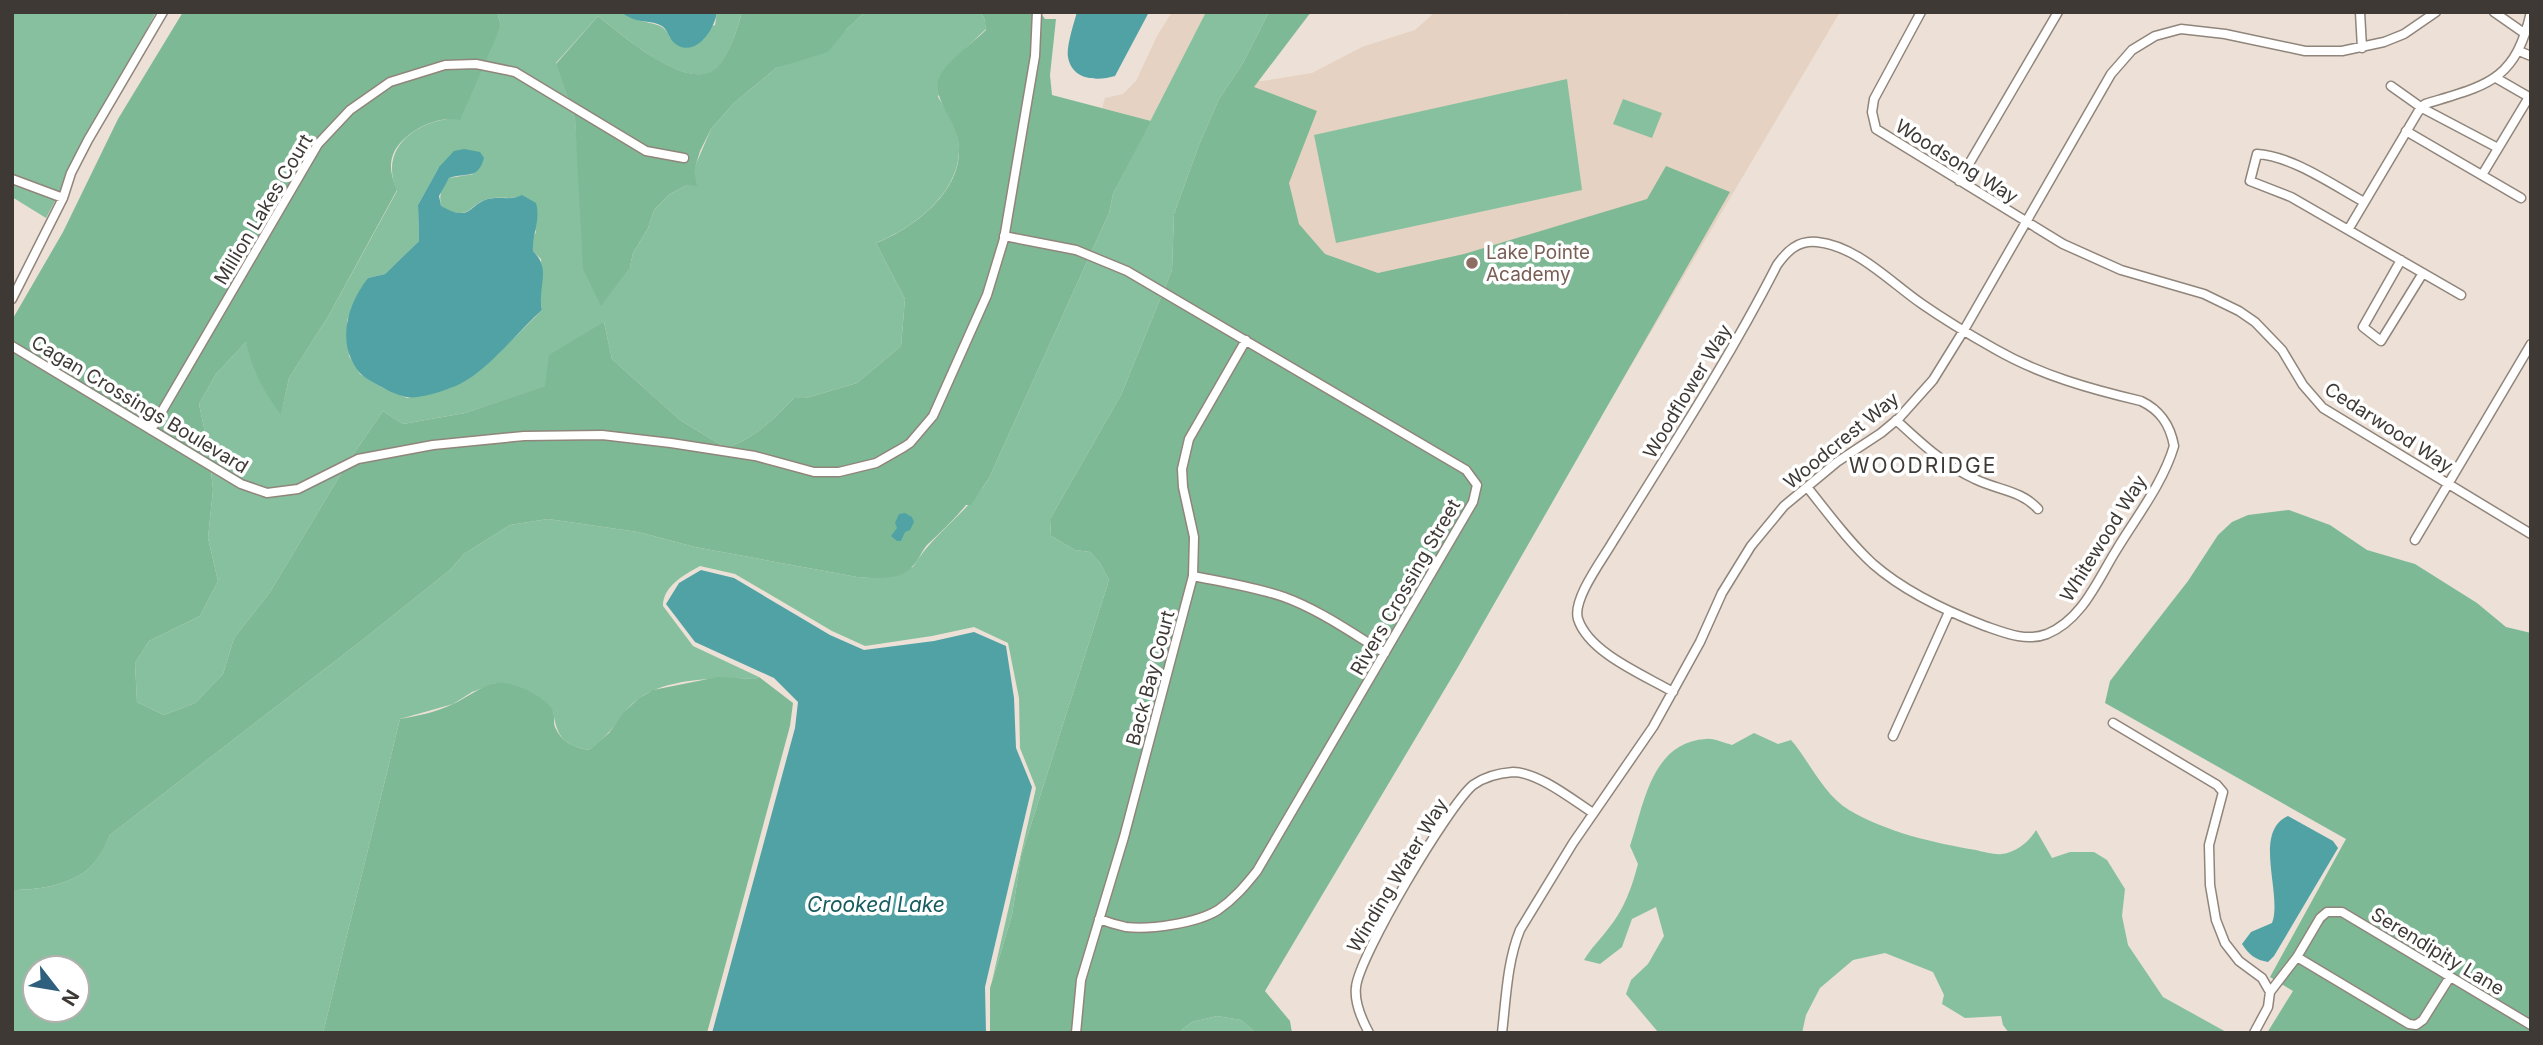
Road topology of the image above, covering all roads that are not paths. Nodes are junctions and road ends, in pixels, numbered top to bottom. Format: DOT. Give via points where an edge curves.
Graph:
graph roads {
  1 [pos="163,12"];
  2 [pos="1037,12"];
  3 [pos="1921,12"];
  4 [pos="2059,12"];
  5 [pos="2360,12"];
  6 [pos="2436,12"];
  7 [pos="2494,12"];
  8 [pos="2528,14"];
  9 [pos="2524,33"];
  10 [pos="2362,48"];
  11 [pos="2519,51"];
  12 [pos="2531,56"];
  13 [pos="2496,78"];
  14 [pos="2391,86"];
  15 [pos="2422,108"];
  16 [pos="2406,131"];
  17 [pos="2498,148"];
  18 [pos="684,158"];
  19 [pos="2482,175"];
  20 [pos="12,179"];
  21 [pos="1959,181"];
  22 [pos="63,198"];
  23 [pos="2521,198"];
  24 [pos="2364,202"];
  25 [pos="2025,222"];
  26 [pos="2348,230"];
  27 [pos="1004,236"];
  28 [pos="2401,260"];
  29 [pos="2423,273"];
  30 [pos="2461,295"];
  31 [pos="12,299"];
  32 [pos="1964,330"];
  33 [pos="1246,340"];
  34 [pos="2531,344"];
  35 [pos="12,346"];
  36 [pos="1896,420"];
  37 [pos="150,429"];
  38 [pos="2448,484"];
  39 [pos="1807,487"];
  40 [pos="2038,509"];
  41 [pos="2531,534"];
  42 [pos="2415,540"];
  43 [pos="1193,576"];
  44 [pos="1949,612"];
  45 [pos="1385,653"];
  46 [pos="1673,692"];
  47 [pos="2113,723"];
  48 [pos="1893,736"];
  49 [pos="1593,813"];
  50 [pos="1099,919"];
  51 [pos="2297,957"];
  52 [pos="2450,977"];
  53 [pos="2270,992"];
  54 [pos="2531,1025"];
  55 [pos="1076,1033"];
  56 [pos="1369,1033"];
  57 [pos="1502,1033"];
  58 [pos="2254,1033"];
  1 -- 22 [label="street" via="88,140"];
  2 -- 27 [label="street, Cagan Crossings Boulevard" via="1035,56"];
  3 -- 21 [label="street, Woodsong Way" via="1879,88 1872,117 1876,129"];
  4 -- 21 [label="street"];
  5 -- 10 [label="street"];
  6 -- 10 [label="street, Woodcrest Way" via="2404,34"];
  7 -- 9 [label="street"];
  8 -- 9 [label="street"];
  9 -- 11 [label="street"];
  10 -- 25 [label="street, Woodcrest Way" via="2305,51 2181,29 2155,36 2132,50 2111,74"];
  11 -- 12 [label="street"];
  11 -- 13 [label="street"];
  13 -- 15 [label="street"];
  13 -- 17 [label="street" via="2529,97"];
  14 -- 15 [label="street"];
  15 -- 16 [label="street"];
  15 -- 17 [label="street"];
  16 -- 19 [label="street"];
  16 -- 24 [label="street"];
  17 -- 19 [label="street"];
  18 -- 37 [label="street, Million Lakes Court" via="646,151 515,72 476,64 444,65 390,82 349,110 318,144"];
  19 -- 23 [label="street"];
  20 -- 22 [label="street"];
  21 -- 25 [label="street, Woodsong Way"];
  22 -- 31 [label="street"];
  24 -- 26 [label="street"];
  24 -- 26 [label="street" via="2310,172 2257,154 2250,181 2291,197"];
  25 -- 32 [label="street, Woodcrest Way"];
  25 -- 38 [label="street, Cedarwood Way" via="2093,259 2204,294 2239,310 2275,342 2323,408"];
  26 -- 28 [label="street"];
  27 -- 33 [label="street, Rivers Crossing Street" via="1076,250 1127,271"];
  27 -- 37 [label="street, Cagan Crossings Boulevard" via="987,295 933,416 910,443 876,464 814,472 755,456 671,443 602,435 524,436 433,444 358,459 298,489 267,493 241,484"];
  28 -- 29 [label="street"];
  28 -- 29 [label="street" via="2363,327 2381,341"];
  29 -- 30 [label="street"];
  32 -- 36 [label="street, Woodcrest Way" via="1933,380"];
  32 -- 44 [label="street, Whitewood Way" via="2046,373 2151,406 2164,419 2174,446 2152,493 2087,600 2071,618 2047,634 2025,637"];
  32 -- 46 [label="street, Woodflower Way" via="1840,249 1808,242 1786,253 1578,607 1578,619 1600,649"];
  33 -- 43 [label="street, Back Bay Court" via="1189,439 1182,469 1194,537"];
  33 -- 45 [label="street, Rivers Crossing Street" via="1466,470 1477,485 1473,502"];
  34 -- 38 [label="street"];
  35 -- 37 [label="street, Cagan Crossings Boulevard"];
  36 -- 39 [label="street, Woodcrest Way"];
  36 -- 40 [label="street" via="1942,461 1975,479 2022,495"];
  38 -- 41 [label="street, Cedarwood Way"];
  38 -- 42 [label="street"];
  39 -- 44 [label="street, Whitewood Way" via="1880,570"];
  39 -- 46 [label="street, Woodcrest Way" via="1776,514 1751,546"];
  43 -- 45 [label="street" via="1285,598"];
  43 -- 50 [label="street, Back Bay Court"];
  44 -- 48 [label="street"];
  45 -- 50 [label="street, Rivers Crossing Street" via="1239,894 1215,911 1191,920 1126,927"];
  46 -- 49 [label="street, Woodcrest Way" via="1629,765"];
  47 -- 53 [label="street" via="2221,788 2208,855 2216,920 2229,949 2262,978"];
  49 -- 56 [label="street, Winding Water Way" via="1523,773 1489,776 1471,787 1439,831 1363,961 1355,997"];
  49 -- 57 [label="street, Woodcrest Way" via="1520,930"];
  50 -- 55 [label="street, Back Bay Court" via="1082,980"];
  51 -- 52 [label="street, Serendipity Lane" via="2320,918 2326,912 2342,912"];
  51 -- 52 [label="street" via="2416,1025"];
  51 -- 53 [label="street"];
  52 -- 54 [label="street, Serendipity Lane"];
  53 -- 58 [label="street" via="2268,1007"];
}
